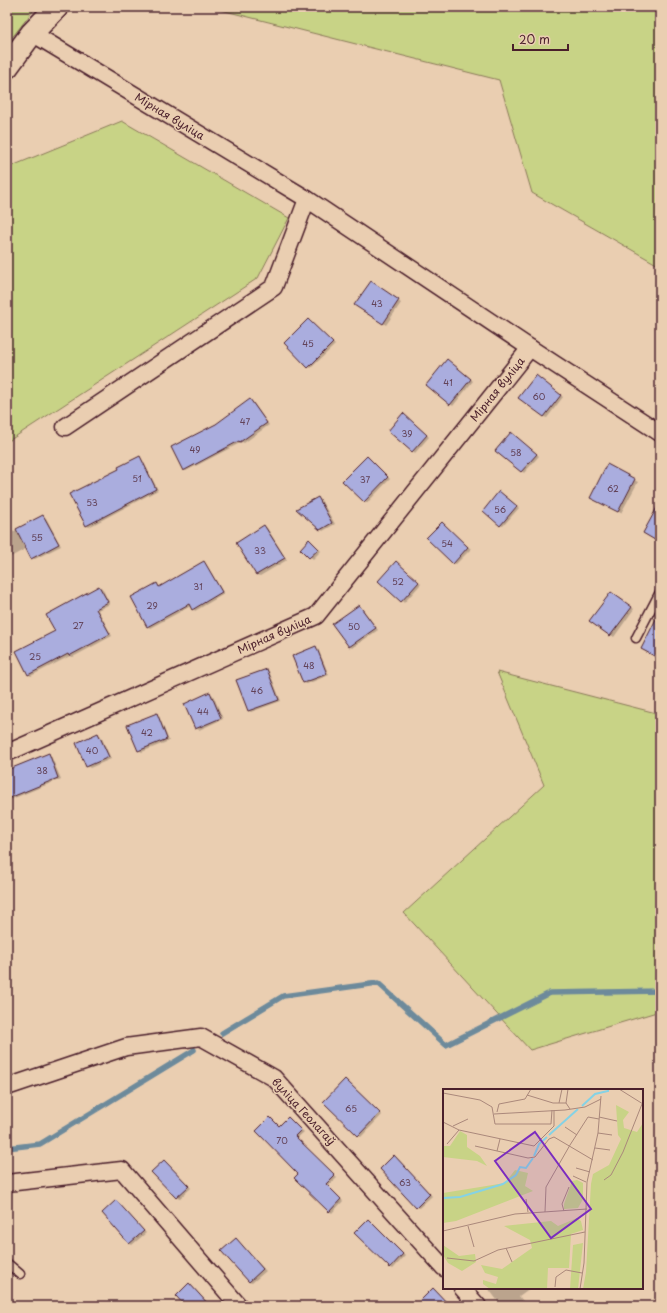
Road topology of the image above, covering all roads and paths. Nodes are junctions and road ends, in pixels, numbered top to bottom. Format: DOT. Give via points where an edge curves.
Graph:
graph roads {
  1 [pos="57,7"];
  2 [pos="32,33"];
  3 [pos="7,67"];
  4 [pos="307,199"];
  5 [pos="530,348"];
  6 [pos="64,427"];
  7 [pos="660,433"];
  8 [pos="660,592"];
  9 [pos="636,638"];
  10 [pos="7,753"];
  11 [pos="7,1087"];
  12 [pos="7,1183"];
  13 [pos="7,1263"];
  14 [pos="443,1267"];
  15 [pos="20,1274"];
  16 [pos="463,1289"];
  17 [pos="239,1306"];
  18 [pos="478,1306"];
  1 -- 2 [label="main road"];
  2 -- 3 [label="main road"];
  2 -- 4 [label="street, Мірная вуліца"];
  4 -- 5 [label="street, Мірная вуліца"];
  4 -- 6 [label="street" via="274,287"];
  5 -- 7 [label="street, Мірная вуліца"];
  5 -- 10 [label="street, Мірная вуліца" via="316,616"];
  8 -- 9 [label="lane"];
  11 -- 14 [label="street, вуліца Геолагаў" via="126,1047 201,1037 274,1078"];
  12 -- 17 [label="street" via="122,1170"];
  13 -- 15 [label="lane"];
  16 -- 18 [label="street"];
}
